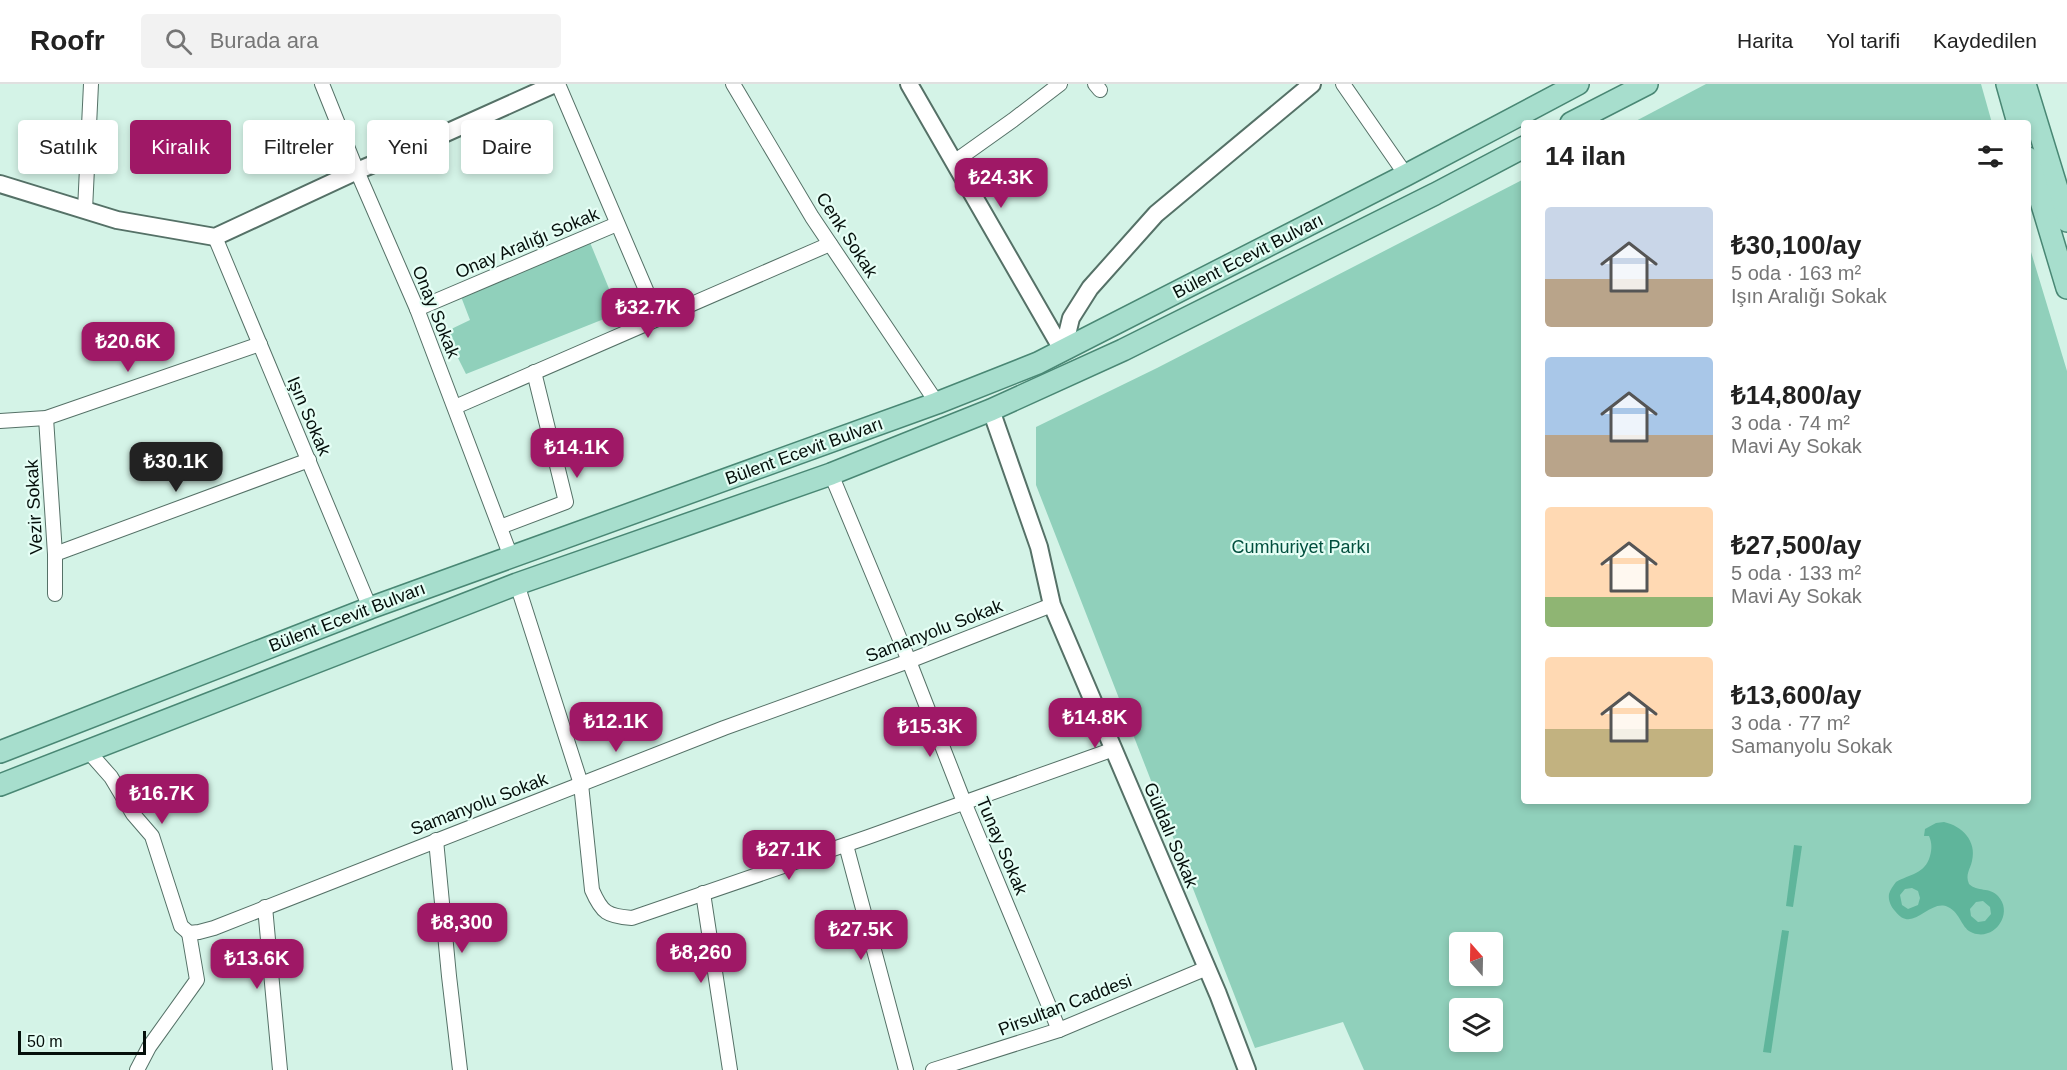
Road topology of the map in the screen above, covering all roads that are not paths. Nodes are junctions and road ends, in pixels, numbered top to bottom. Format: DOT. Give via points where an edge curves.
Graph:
graph roads {
  1 [pos="91,84"];
  2 [pos="322,84"];
  3 [pos="556,84"];
  4 [pos="732,84"];
  5 [pos="909,84"];
  6 [pos="1060,84"];
  7 [pos="1312,84"];
  8 [pos="1343,84"];
  9 [pos="1578,84"];
  10 [pos="1647,84"];
  11 [pos="2018,85"];
  12 [pos="1577,120"];
  13 [pos="2018,120"];
  14 [pos="2029,120"];
  15 [pos="2031,125"];
  16 [pos="1521,149"];
  17 [pos="954,162"];
  18 [pos="2031,163"];
  19 [pos="357,171"];
  20 [pos="1406,175"];
  21 [pos="0,184"];
  22 [pos="84,210"];
  23 [pos="2060,213"];
  24 [pos="617,224"];
  25 [pos="216,237"];
  26 [pos="830,244"];
  27 [pos="2067,288"];
  28 [pos="417,309"];
  29 [pos="658,318"];
  30 [pos="260,344"];
  31 [pos="1063,351"];
  32 [pos="1038,363"];
  33 [pos="534,372"];
  34 [pos="1074,373"];
  35 [pos="937,403"];
  36 [pos="455,407"];
  37 [pos="991,411"];
  38 [pos="46,418"];
  39 [pos="0,421"];
  40 [pos="949,428"];
  41 [pos="309,460"];
  42 [pos="831,474"];
  43 [pos="500,527"];
  44 [pos="55,554"];
  45 [pos="511,556"];
  46 [pos="517,584"];
  47 [pos="56,594"];
  48 [pos="1052,605"];
  49 [pos="370,608"];
  50 [pos="909,661"];
  51 [pos="1113,748"];
  52 [pos="88,751"];
  53 [pos="0,752"];
  54 [pos="581,784"];
  55 [pos="0,785"];
  56 [pos="964,802"];
  57 [pos="436,840"];
  58 [pos="846,845"];
  59 [pos="703,893"];
  60 [pos="265,908"];
  61 [pos="189,933"];
  62 [pos="1207,968"];
  63 [pos="1059,1030"];
  64 [pos="137,1070"];
  65 [pos="280,1070"];
  66 [pos="460,1070"];
  67 [pos="730,1070"];
  68 [pos="906,1070"];
  69 [pos="933,1070"];
  70 [pos="1247,1070"];
  1 -- 22 [label="street"];
  2 -- 19 [label="street, Onay Sokak"];
  3 -- 19 [label="street"];
  3 -- 24 [label="street"];
  4 -- 26 [label="street, Cenk Sokak"];
  5 -- 17 [label="street"];
  6 -- 17 [label="street"];
  7 -- 31 [label="street" via="1156,214 1090,288 1071,318"];
  8 -- 20 [label="street"];
  9 -- 20 [label="main road, Bülent Ecevit Bulvarı"];
  10 -- 12 [label="main road"];
  11 -- 13 [label="main road"];
  11 -- 14 [label="main road"];
  15 -- 23 [label="main road"];
  16 -- 34 [label="main road, Bülent Ecevit Bulvarı"];
  17 -- 31 [label="street"];
  18 -- 23 [label="main road"];
  19 -- 25 [label="street"];
  19 -- 28 [label="street, Onay Sokak"];
  20 -- 31 [label="main road, Bülent Ecevit Bulvarı"];
  21 -- 22 [label="street"];
  22 -- 25 [label="street" via="117,220"];
  23 -- 27 [label="main road"];
  24 -- 28 [label="street, Onay Aralığı Sokak"];
  24 -- 29 [label="street"];
  25 -- 30 [label="street, Işın Sokak"];
  26 -- 29 [label="street"];
  26 -- 35 [label="street, Cenk Sokak"];
  28 -- 36 [label="street, Onay Sokak"];
  29 -- 33 [label="street"];
  30 -- 38 [label="street"];
  30 -- 41 [label="street, Işın Sokak"];
  31 -- 32 [label="main road, Bülent Ecevit Bulvarı"];
  31 -- 34 [label="main road"];
  32 -- 35 [label="main road, Bülent Ecevit Bulvarı"];
  32 -- 37 [label="main road"];
  33 -- 36 [label="street"];
  33 -- 43 [label="street" via="567,502"];
  34 -- 37 [label="main road, Bülent Ecevit Bulvarı"];
  35 -- 37 [label="main road"];
  35 -- 40 [label="main road"];
  35 -- 45 [label="main road, Bülent Ecevit Bulvarı"];
  36 -- 43 [label="street, Onay Sokak"];
  37 -- 40 [label="main road, Bülent Ecevit Bulvarı"];
  37 -- 48 [label="street, Güldalı Sokak" via="1039,547"];
  38 -- 39 [label="street"];
  38 -- 44 [label="street, Vezir Sokak"];
  40 -- 42 [label="main road, Bülent Ecevit Bulvarı"];
  41 -- 44 [label="street"];
  41 -- 49 [label="street, Işın Sokak"];
  42 -- 46 [label="main road, Bülent Ecevit Bulvarı"];
  42 -- 50 [label="street, Tunay Sokak"];
  43 -- 45 [label="street, Onay Sokak"];
  44 -- 47 [label="street, Vezir Sokak"];
  45 -- 49 [label="main road, Bülent Ecevit Bulvarı"];
  46 -- 52 [label="main road, Bülent Ecevit Bulvarı"];
  46 -- 54 [label="street"];
  48 -- 50 [label="street, Samanyolu Sokak"];
  48 -- 51 [label="street, Güldalı Sokak"];
  49 -- 53 [label="main road, Bülent Ecevit Bulvarı"];
  50 -- 54 [label="street, Samanyolu Sokak"];
  50 -- 56 [label="street, Tunay Sokak"];
  51 -- 56 [label="street"];
  51 -- 62 [label="street, Güldalı Sokak"];
  52 -- 55 [label="main road, Bülent Ecevit Bulvarı"];
  52 -- 61 [label="street" via="152,836 181,926"];
  54 -- 57 [label="street, Samanyolu Sokak"];
  54 -- 59 [label="street" via="591,890 598,904 612,916 632,918"];
  56 -- 58 [label="street"];
  56 -- 63 [label="street, Tunay Sokak"];
  57 -- 60 [label="street, Samanyolu Sokak"];
  57 -- 66 [label="street"];
  58 -- 59 [label="street"];
  58 -- 68 [label="street"];
  59 -- 67 [label="street"];
  60 -- 61 [label="street, Samanyolu Sokak" via="199,933"];
  60 -- 65 [label="street"];
  61 -- 64 [label="street" via="197,980"];
  62 -- 63 [label="street, Pirsultan Caddesi"];
  62 -- 70 [label="street, Güldalı Sokak"];
  63 -- 69 [label="street, Pirsultan Caddesi"];
}
